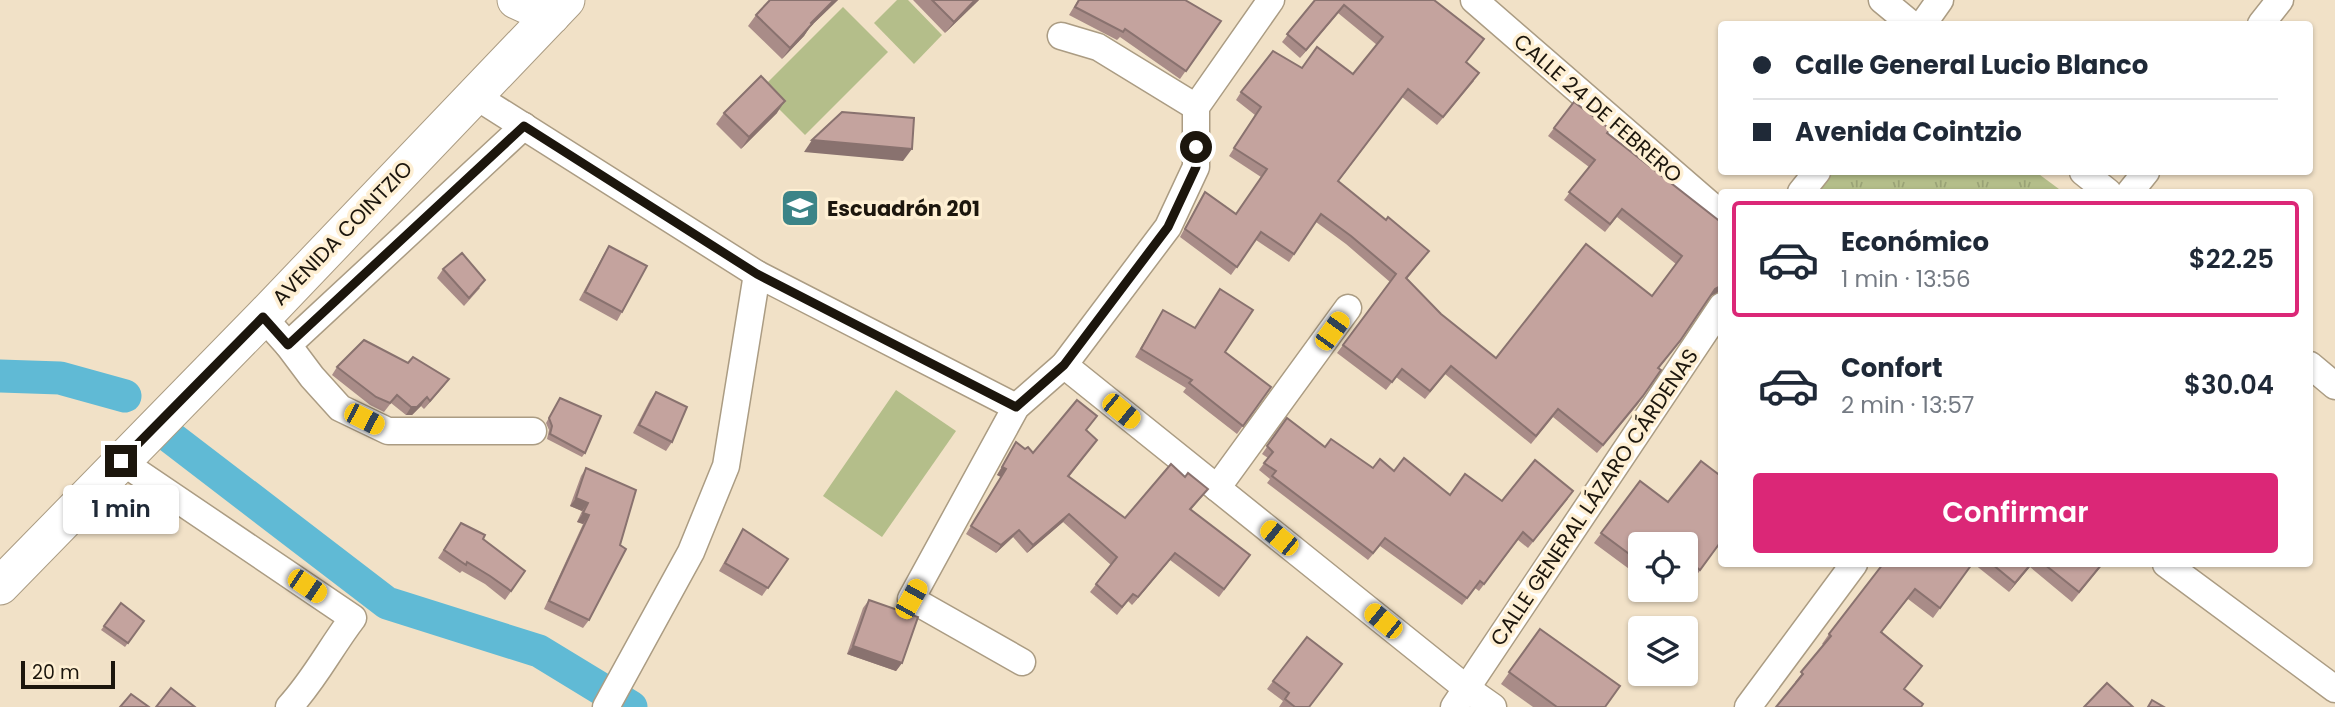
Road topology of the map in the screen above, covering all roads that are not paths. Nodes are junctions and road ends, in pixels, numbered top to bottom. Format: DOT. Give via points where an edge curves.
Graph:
graph roads {
  1 [pos="516,0"];
  2 [pos="1271,0"];
  3 [pos="1474,0"];
  4 [pos="1882,0"];
  5 [pos="1940,0"];
  6 [pos="2280,0"];
  7 [pos="558,8"];
  8 [pos="1907,21"];
  9 [pos="1925,21"];
  10 [pos="2263,21"];
  11 [pos="1061,36"];
  12 [pos="474,95"];
  13 [pos="1196,107"];
  14 [pos="524,126"];
  15 [pos="2087,175"];
  16 [pos="2144,175"];
  17 [pos="2104,189"];
  18 [pos="2132,189"];
  19 [pos="1718,212"];
  20 [pos="757,274"];
  21 [pos="1348,308"];
  22 [pos="1718,312"];
  23 [pos="263,317"];
  24 [pos="288,345"];
  25 [pos="1064,365"];
  26 [pos="2313,368"];
  27 [pos="2335,386"];
  28 [pos="1016,407"];
  29 [pos="533,431"];
  30 [pos="121,461"];
  31 [pos="1217,488"];
  32 [pos="1852,567"];
  33 [pos="2170,567"];
  34 [pos="5,572"];
  35 [pos="1022,662"];
  36 [pos="2335,690"];
  37 [pos="1460,697"];
  38 [pos="610,699"];
  39 [pos="289,707"];
  40 [pos="1493,707"];
  41 [pos="1748,707"];
  1 -- 7 [label="main road"];
  2 -- 13 [label="street"];
  3 -- 19 [label="street, CALLE 24 DE FEBRERO"];
  4 -- 8 [label="street"];
  5 -- 9 [label="street"];
  6 -- 10 [label="street"];
  7 -- 12 [label="main road, AVENIDA COINTZIO"];
  11 -- 13 [label="street" via="1098,47"];
  12 -- 14 [label="street"];
  12 -- 23 [label="main road, AVENIDA COINTZIO"];
  13 -- 25 [label="street" via="1196,167 1168,227"];
  14 -- 20 [label="street"];
  14 -- 24 [label="street"];
  15 -- 17 [label="street"];
  16 -- 18 [label="street"];
  20 -- 28 [label="street"];
  20 -- 38 [label="street" via="726,466 691,552"];
  21 -- 31 [label="street"];
  22 -- 37 [label="street, CALLE GENERAL LÁZARO CÁRDENAS"];
  23 -- 24 [label="street"];
  23 -- 30 [label="main road, AVENIDA COINTZIO"];
  24 -- 29 [label="street" via="340,408 388,431"];
  25 -- 28 [label="street"];
  25 -- 31 [label="street"];
  26 -- 27 [label="street"];
  28 -- 35 [label="street" via="911,599"];
  30 -- 34 [label="main road, AVENIDA COINTZIO"];
  30 -- 39 [label="street" via="353,618 310,684"];
  31 -- 37 [label="street"];
  32 -- 41 [label="street"];
  33 -- 36 [label="street"];
  37 -- 40 [label="street"];
}
